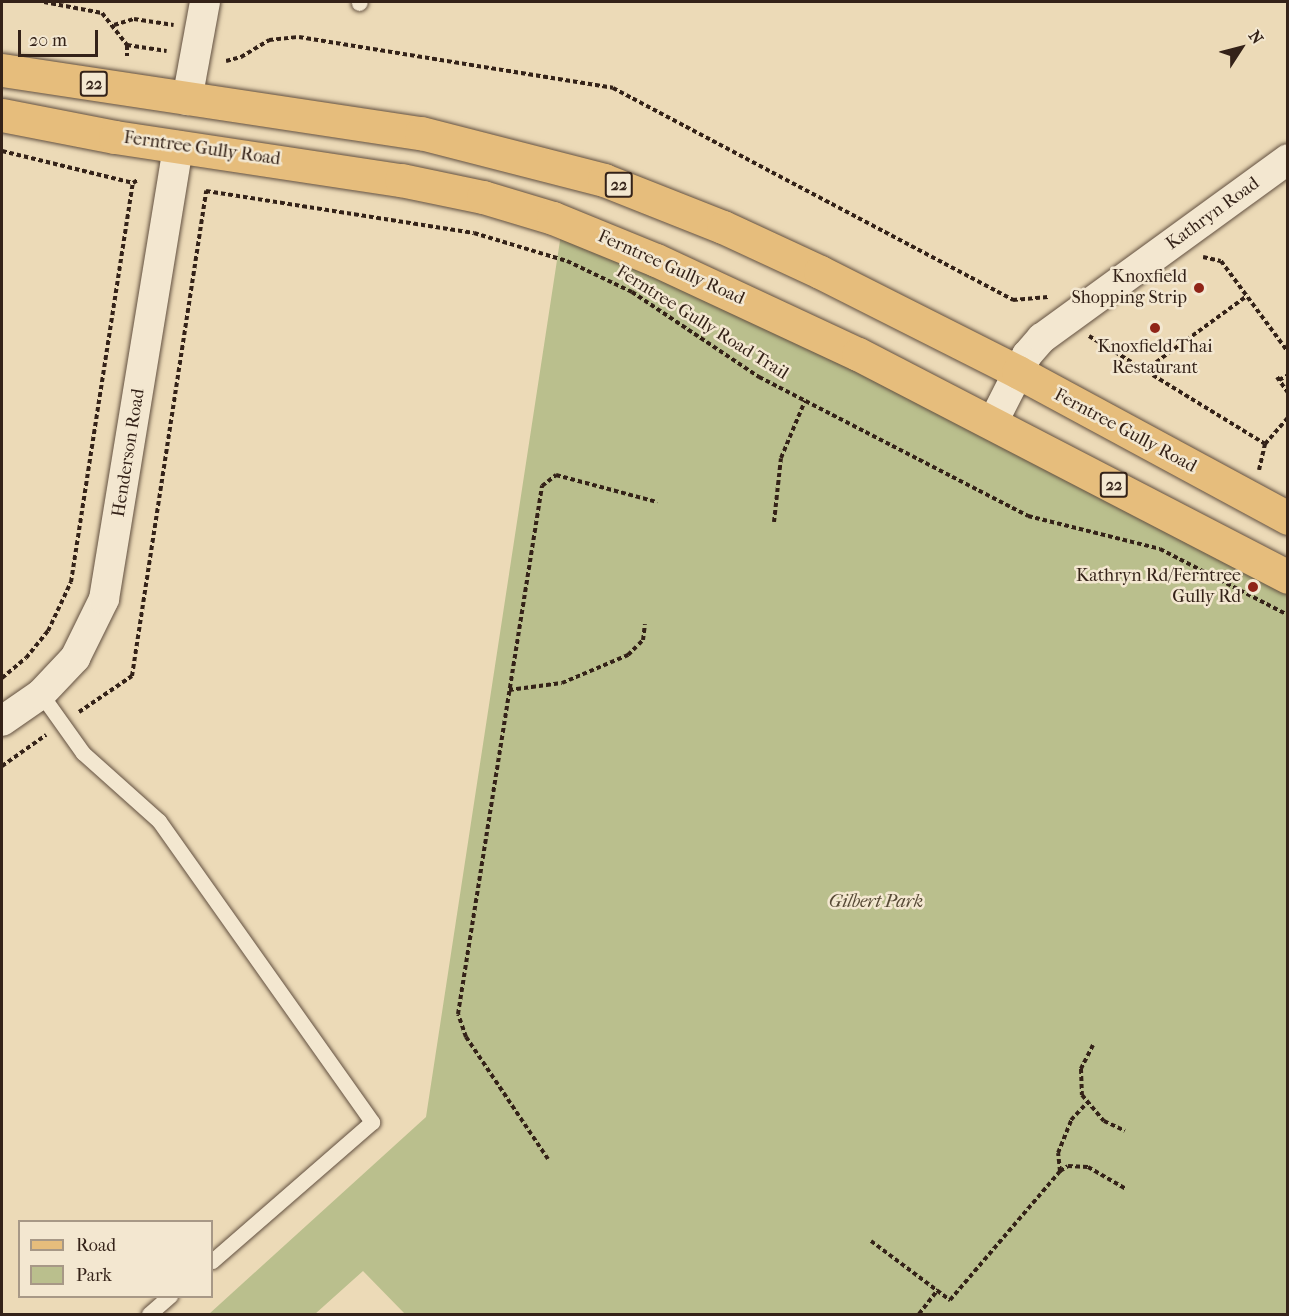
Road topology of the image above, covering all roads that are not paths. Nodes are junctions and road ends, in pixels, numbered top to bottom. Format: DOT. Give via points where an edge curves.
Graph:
graph roads {
  1 [pos="205,2"];
  2 [pos="2,70"];
  3 [pos="187,99"];
  4 [pos="2,115"];
  5 [pos="178,146"];
  6 [pos="1287,159"];
  7 [pos="1018,372"];
  8 [pos="993,422"];
  9 [pos="1287,519"];
  10 [pos="1287,577"];
  11 [pos="41,694"];
  12 [pos="2,721"];
  13 [pos="213,1260"];
  14 [pos="168,1298"];
  15 [pos="149,1314"];
  1 -- 3 [label="street"];
  2 -- 3 [label="main road, Ferntree Gully Road / 22"];
  3 -- 5 [label="main road"];
  3 -- 7 [label="main road, Ferntree Gully Road / 22" via="421,133 603,180 723,227"];
  4 -- 5 [label="main road, Ferntree Gully Road / 22"];
  5 -- 8 [label="main road, Ferntree Gully Road / 22" via="430,186 553,218 721,289"];
  5 -- 11 [label="street, Henderson Road" via="104,599 75,658"];
  6 -- 7 [label="street, Kathryn Road" via="1042,338"];
  7 -- 8 [label="street, Kathryn Road"];
  7 -- 9 [label="main road, Ferntree Gully Road / 22"];
  8 -- 10 [label="main road, Ferntree Gully Road / 22"];
  11 -- 12 [label="street, Henderson Road"];
  11 -- 13 [label="lane" via="83,753 159,821 372,1122"];
  14 -- 15 [label="lane"];
}
